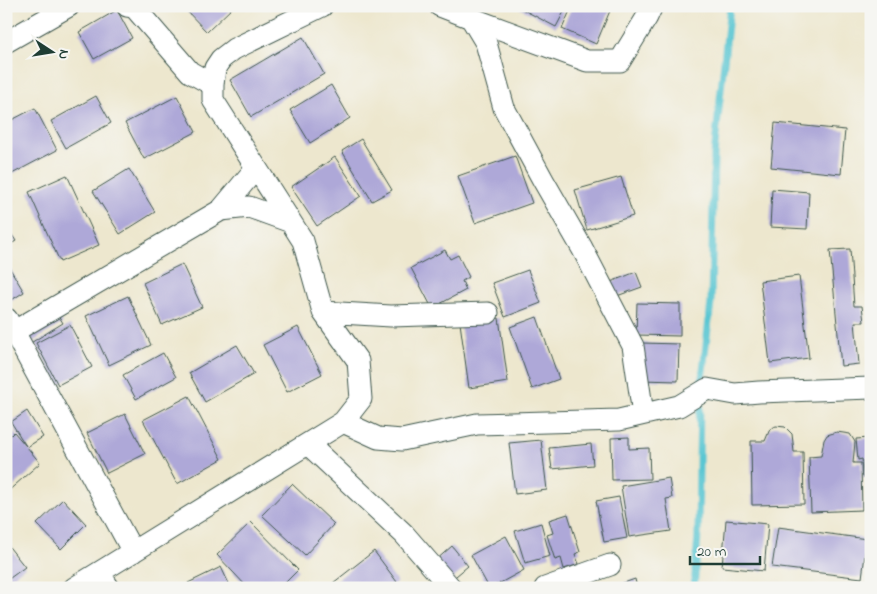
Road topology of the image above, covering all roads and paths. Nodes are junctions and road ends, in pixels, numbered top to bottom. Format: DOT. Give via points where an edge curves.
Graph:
graph roads {
  1 [pos="69,6"];
  2 [pos="127,6"];
  3 [pos="322,6"];
  4 [pos="440,6"];
  5 [pos="652,6"];
  6 [pos="472,18"];
  7 [pos="6,42"];
  8 [pos="213,85"];
  9 [pos="256,168"];
  10 [pos="221,210"];
  11 [pos="291,222"];
  12 [pos="323,312"];
  13 [pos="488,313"];
  14 [pos="10,325"];
  15 [pos="871,388"];
  16 [pos="643,414"];
  17 [pos="343,422"];
  18 [pos="308,444"];
  19 [pos="133,552"];
  20 [pos="610,565"];
  21 [pos="104,580"];
  22 [pos="74,588"];
  23 [pos="451,588"];
  24 [pos="545,588"];
  1 -- 7 [label="street"];
  2 -- 8 [label="street" via="134,8 190,72"];
  3 -- 8 [label="street" via="234,48 216,68"];
  4 -- 6 [label="street"];
  5 -- 6 [label="street" via="620,61 587,61"];
  6 -- 16 [label="street" via="486,43 504,108 633,346"];
  8 -- 9 [label="street" via="213,100"];
  9 -- 10 [label="street"];
  9 -- 11 [label="street"];
  10 -- 11 [label="street" via="249,207"];
  10 -- 14 [label="street"];
  11 -- 12 [label="street" via="303,241"];
  12 -- 13 [label="street" via="391,316"];
  12 -- 17 [label="street" via="358,361 361,399"];
  14 -- 19 [label="street"];
  15 -- 16 [label="street" via="735,394 707,389 679,406"];
  16 -- 17 [label="street" via="619,420 477,424 402,440 378,438"];
  17 -- 18 [label="street"];
  18 -- 19 [label="street"];
  18 -- 23 [label="street" via="404,534"];
  19 -- 21 [label="street"];
  20 -- 24 [label="street"];
  21 -- 22 [label="street"];
}
